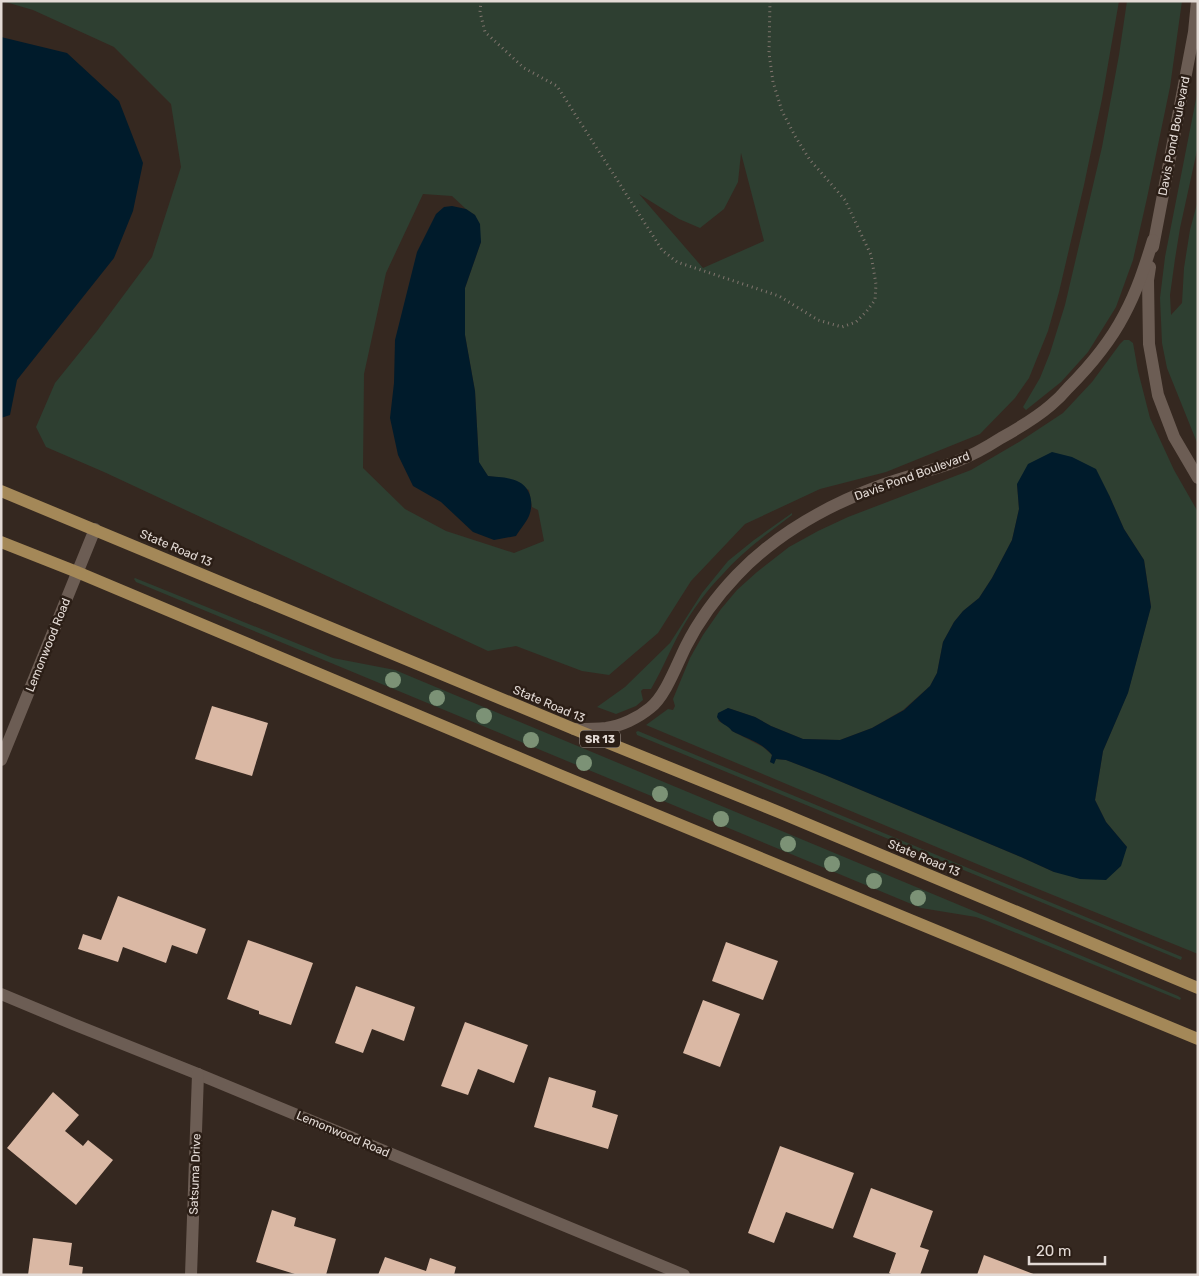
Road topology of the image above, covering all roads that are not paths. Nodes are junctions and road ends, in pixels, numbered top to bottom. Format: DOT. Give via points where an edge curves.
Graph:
graph roads {
  1 [pos="1197,1"];
  2 [pos="1154,240"];
  3 [pos="1198,478"];
  4 [pos="1,491"];
  5 [pos="95,529"];
  6 [pos="1,542"];
  7 [pos="77,572"];
  8 [pos="574,729"];
  9 [pos="1,760"];
  10 [pos="1198,988"];
  11 [pos="1,994"];
  12 [pos="1198,1039"];
  13 [pos="198,1074"];
  14 [pos="192,1275"];
  15 [pos="684,1275"];
  1 -- 2 [label="street, Davis Pond Boulevard"];
  2 -- 3 [label="street, Davis Pond Boulevard" via="1148,280 1148,322 1158,394 1174,437"];
  2 -- 8 [label="street, Davis Pond Boulevard" via="1141,278 1112,336 1086,370 1053,404 984,449 956,462 845,500 795,527 754,558 713,603 651,708 628,722 608,728"];
  4 -- 5 [label="main road, State Road 13 / SR 13"];
  5 -- 7 [label="street, Lemonwood Road"];
  5 -- 8 [label="main road, State Road 13 / SR 13"];
  6 -- 7 [label="main road"];
  7 -- 9 [label="street, Lemonwood Road"];
  7 -- 12 [label="main road"];
  8 -- 10 [label="main road, State Road 13 / SR 13"];
  11 -- 13 [label="street, Lemonwood Road"];
  13 -- 14 [label="street, Satsuma Drive"];
  13 -- 15 [label="street, Lemonwood Road"];
}
